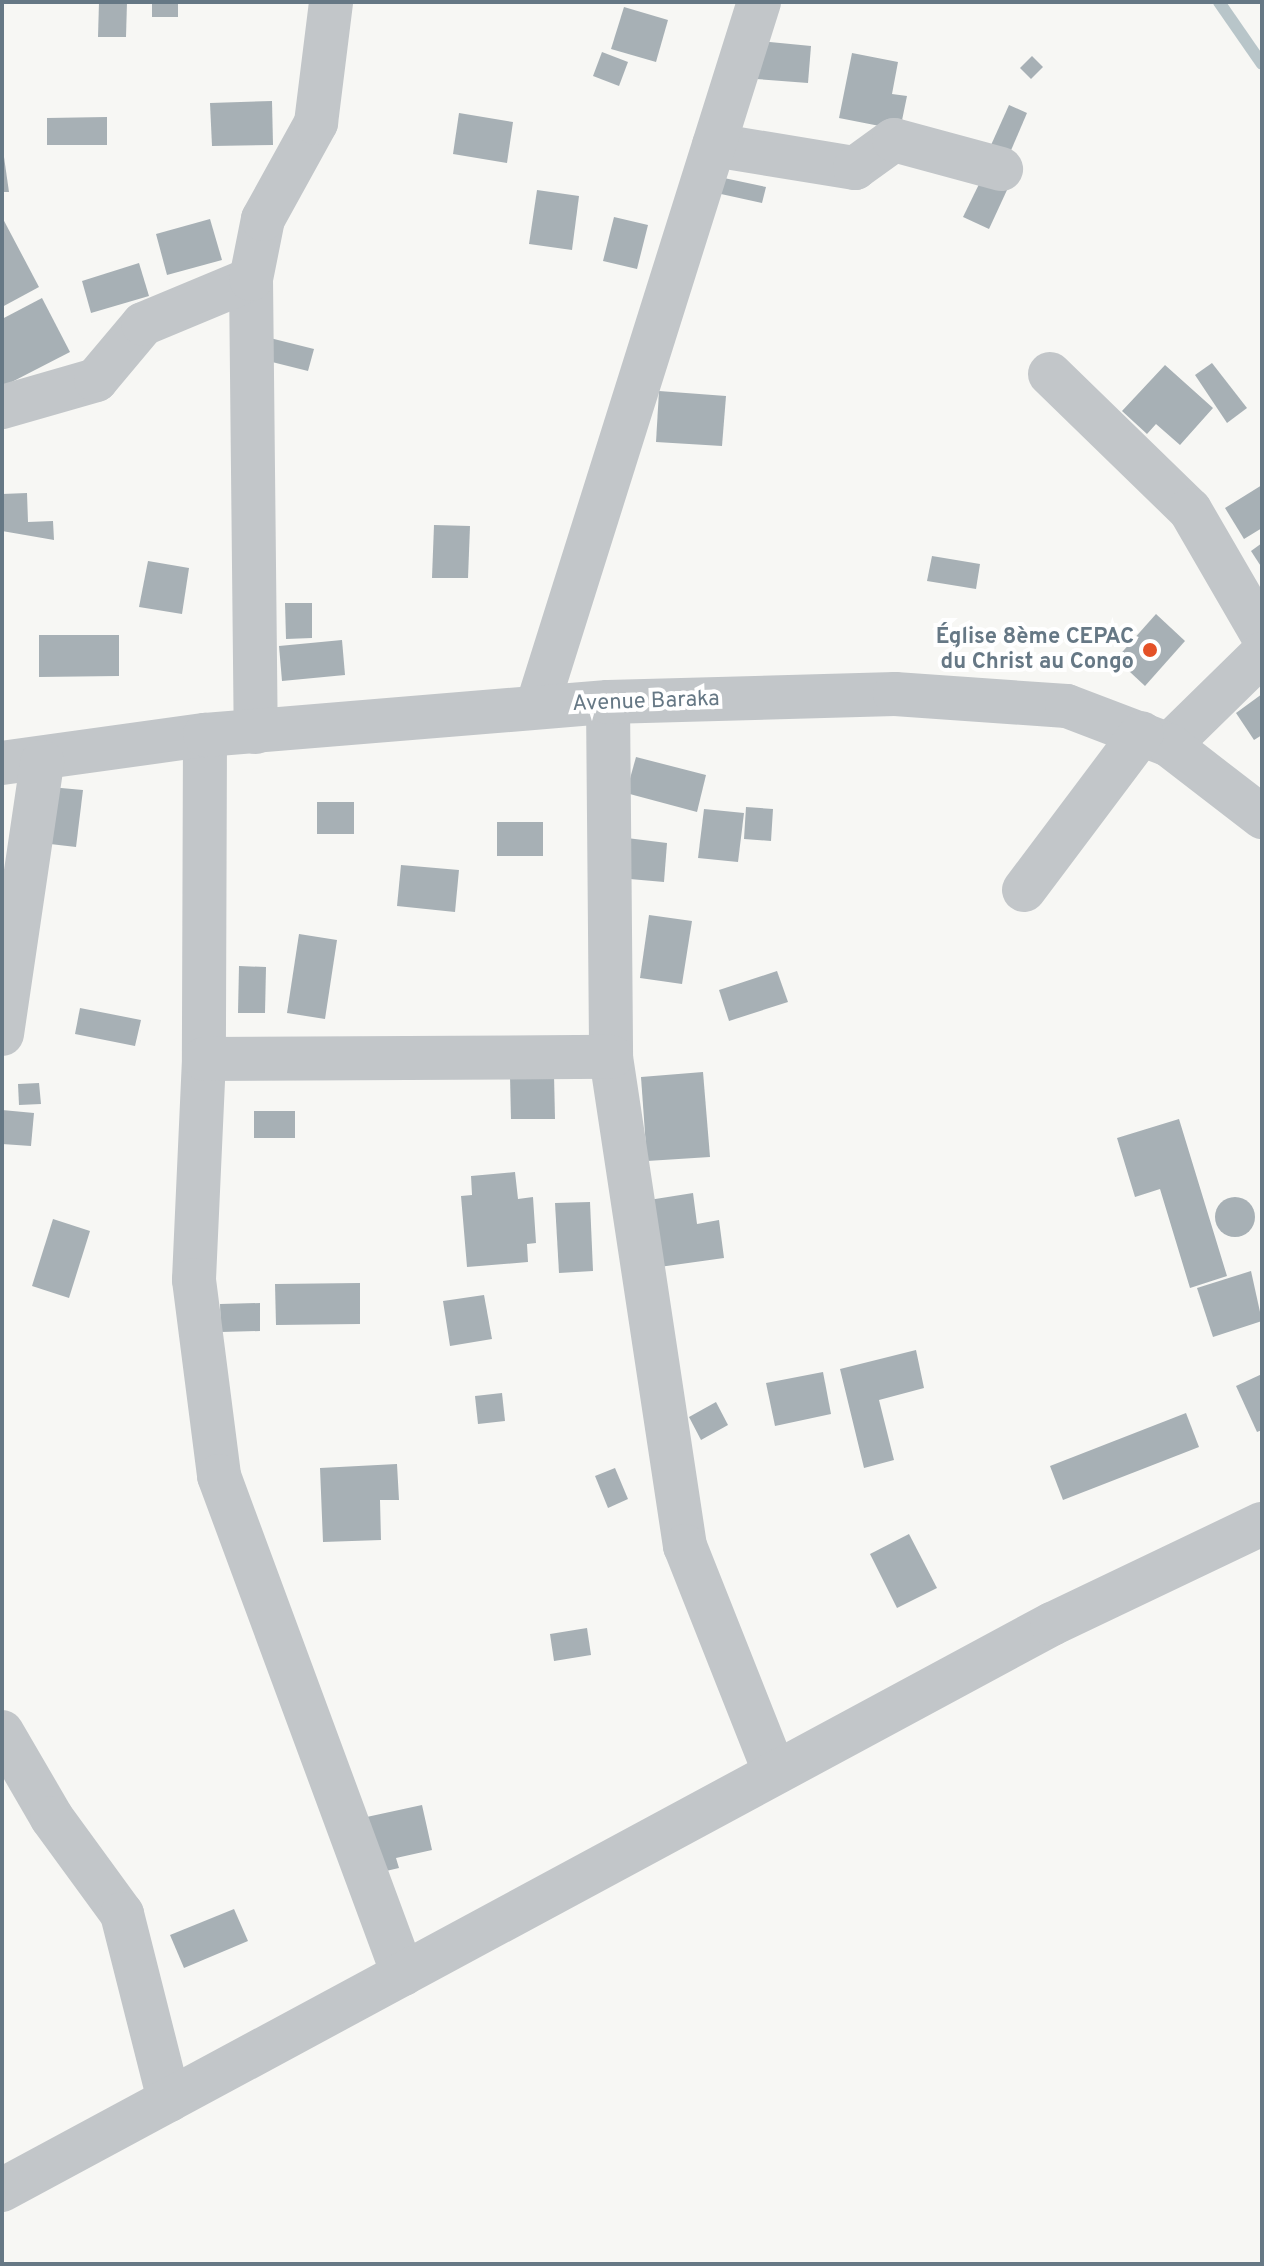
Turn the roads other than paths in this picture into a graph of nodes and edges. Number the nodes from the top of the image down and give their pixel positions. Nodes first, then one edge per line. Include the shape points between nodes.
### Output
1 (331, 2) edge
2 (759, 2) edge
3 (714, 145) junction
4 (1001, 169) dead end
5 (251, 279) junction
6 (1050, 374) dead end
7 (2, 407) edge
8 (1262, 634) edge
9 (1262, 654) edge
10 (608, 702) junction
11 (537, 707) junction
12 (256, 732) junction
13 (205, 735) junction
14 (1155, 739) junction
15 (22, 763) edge
16 (1262, 817) edge
17 (1024, 890) dead end
18 (2, 1034) edge
19 (611, 1057) junction
20 (204, 1059) junction
21 (1262, 1524) edge
22 (2, 1732) edge
23 (775, 1773) junction
24 (403, 1974) junction
25 (169, 2100) junction
26 (2, 2190) edge

1 - 5 street via 316,123 263,219
2 - 3 street
3 - 4 street via 855,168 894,140
3 - 11 street
5 - 7 street via 143,324 96,380
5 - 12 street
6 - 8 street via 1190,510
9 - 14 street
10 - 11 street, Avenue Baraka
10 - 14 street, Avenue Baraka via 895,694 1067,706
10 - 19 street
11 - 12 street, Avenue Baraka
12 - 13 street, Avenue Baraka
13 - 15 street, Avenue Baraka
13 - 20 street
14 - 16 street, Avenue Baraka
14 - 17 street
15 - 18 street
19 - 20 street
19 - 23 street via 685,1546
20 - 24 street via 194,1280 219,1476
21 - 23 street via 1052,1624
22 - 25 street via 52,1818 122,1914
23 - 24 street
24 - 25 street
25 - 26 street

